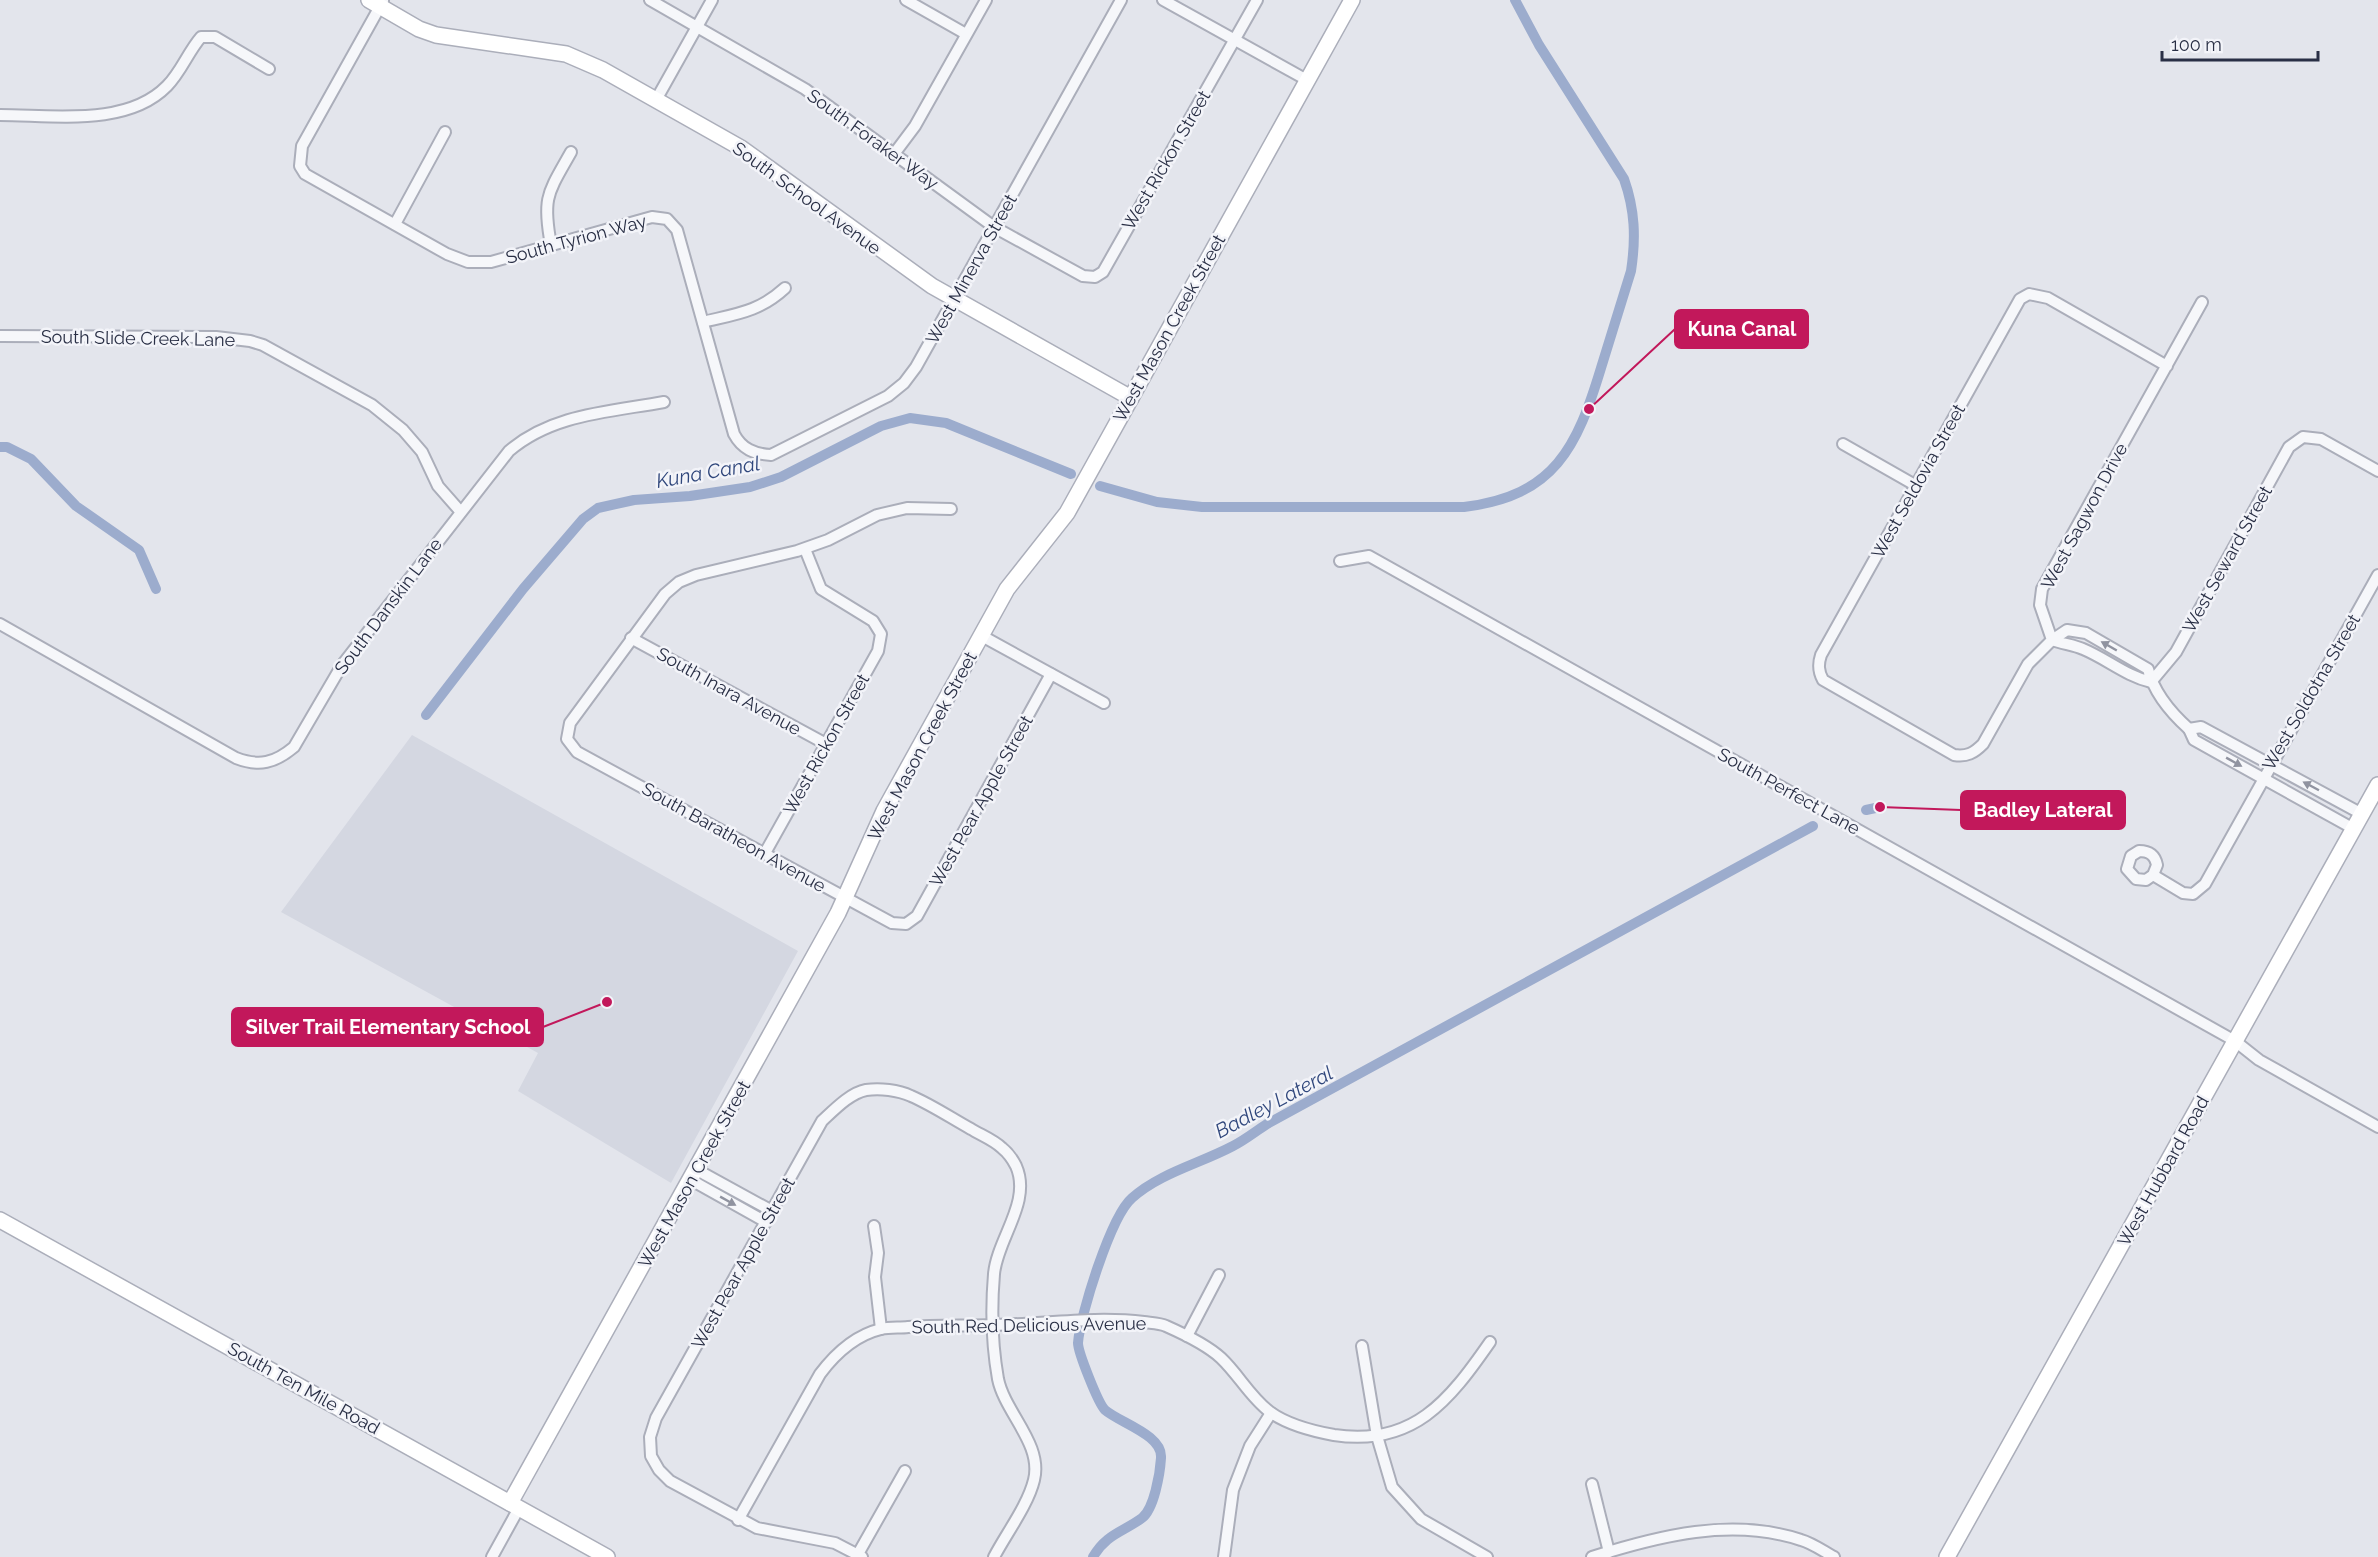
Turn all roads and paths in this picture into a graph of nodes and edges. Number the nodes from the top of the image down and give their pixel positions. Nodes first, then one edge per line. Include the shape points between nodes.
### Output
1 (650, 0) edge
2 (712, 0) edge
3 (906, 0) edge
4 (986, 0) edge
5 (1121, 0) edge
6 (1163, 0) edge
7 (1257, 0) edge
8 (1352, 0) edge
9 (377, 2) edge
10 (697, 27) junction
11 (966, 34) junction
12 (1234, 40) junction
13 (269, 69) dead end
14 (1307, 80) junction
15 (656, 100) junction
16 (0, 115) edge
17 (445, 132) dead end
18 (571, 152) dead end
19 (894, 154) junction
20 (395, 224) junction
21 (994, 227) junction
22 (551, 245) junction
23 (1095, 277) joint
24 (785, 288) dead end
25 (954, 299) junction
26 (2202, 302) dead end
27 (703, 322) junction
28 (0, 336) edge
29 (2167, 366) junction
30 (1131, 398) junction
31 (664, 402) dead end
32 (1843, 444) dead end
33 (748, 450) joint
34 (2378, 471) edge
35 (1915, 484) junction
36 (951, 509) dead end
37 (460, 511) junction
38 (805, 549) junction
39 (1340, 561) dead end
40 (2378, 575) edge
41 (0, 624) edge
42 (982, 636) junction
43 (632, 638) junction
44 (2052, 640) junction
45 (1051, 674) junction
46 (2151, 682) junction
47 (1104, 703) dead end
48 (2189, 729) junction
49 (826, 744) junction
50 (2270, 765) junction
51 (2262, 778) junction
52 (2378, 785) edge
53 (2362, 814) junction
54 (2354, 829) junction
55 (765, 853) junction
56 (2153, 875) dead end
57 (845, 897) junction
58 (906, 924) joint
59 (2235, 1041) junction
60 (2378, 1126) edge
61 (694, 1175) junction
62 (772, 1211) junction
63 (0, 1220) edge
64 (765, 1222) junction
65 (874, 1226) dead end
66 (1220, 1275) dead end
67 (992, 1325) junction
68 (881, 1329) junction
69 (1187, 1336) junction
70 (1490, 1342) dead end
71 (1362, 1346) dead end
72 (1271, 1413) junction
73 (1377, 1436) junction
74 (905, 1471) dead end
75 (1592, 1484) dead end
76 (515, 1505) junction
77 (738, 1520) junction
78 (1609, 1552) junction
79 (860, 1556) edge
80 (492, 1557) edge
81 (607, 1557) edge
82 (994, 1557) edge
83 (1224, 1557) edge
84 (1487, 1557) edge
85 (1592, 1557) edge
86 (1834, 1557) edge
87 (1947, 1557) edge

1 - 10 street, South Foraker Way
2 - 10 street
3 - 11 street
4 - 11 street
5 - 21 street, West Minerva Street
6 - 12 street
7 - 12 street, West Rickon Street
8 - 14 street, West Mason Creek Street
9 - 15 street, South School Avenue via 419,29 436,35 566,54
9 - 20 street, South Tyrion Way via 302,146 300,166 311,178
10 - 15 street
10 - 19 street, South Foraker Way via 805,89
11 - 19 street via 915,126
12 - 14 street
12 - 23 street, West Rickon Street via 1103,272
13 - 16 street via 215,37 201,37 167,86 129,110 91,115
14 - 30 street, West Mason Creek Street
15 - 25 street, South School Avenue via 741,148 882,252
17 - 20 street
18 - 22 street via 546,204
19 - 21 street, South Foraker Way
20 - 22 street, South Tyrion Way via 468,262 491,262
21 - 23 street, South Foraker Way via 1083,276
21 - 25 street, West Minerva Street
22 - 27 street, South Tyrion Way via 652,217 667,219 677,230
24 - 27 street via 759,308
25 - 30 street, South School Avenue
25 - 33 street, West Minerva Street via 916,367 888,396 771,455
26 - 29 street, West Sagwon Drive
27 - 33 street, South Tyrion Way via 734,434
28 - 37 street, South Slide Creek Lane via 216,337 263,345 387,416 422,452 438,486
29 - 35 street, West Seldovia Street via 2048,298 2029,294 2013,308
29 - 44 street, West Sagwon Drive via 2042,589 2040,605
30 - 42 street, West Mason Creek Street via 1067,513 1007,589
31 - 37 street, South Danskin Lane via 560,421 538,430 500,459
32 - 35 street
34 - 46 street, West Seward Street via 2321,439 2303,437 2289,447 2176,652
35 - 44 street, West Seldovia Street via 1821,655 1819,673 1829,685 1954,755 1969,755 1983,744 2028,664
36 - 38 street via 907,508 877,515
37 - 41 street, South Danskin Lane via 342,664 294,747 268,763 251,764 236,758
38 - 43 street via 679,582 665,594
38 - 49 street, West Rickon Street via 821,590 873,621 881,634 878,651
39 - 59 street, South Perfect Lane via 1369,556
40 - 50 street, West Soldotna Street
42 - 45 street
42 - 57 street, West Mason Creek Street via 884,811
43 - 49 street, South Inara Avenue
43 - 55 street, South Baratheon Avenue via 570,723 567,739 577,752
44 - 46 street via 2067,630 2086,633 2148,669
45 - 47 street
45 - 58 street, West Pear Apple Street via 917,916
46 - 48 street via 2167,707
48 - 50 street via 2201,727
48 -> 51 street via 2194,740
49 - 55 street, West Rickon Street
50 - 51 street, West Soldotna Street
53 -> 50 street
51 - 54 street
51 - 56 street, West Soldotna Street via 2205,884 2193,894 2183,893
52 - 53 street, West Hubbard Road
53 - 54 street, West Hubbard Road
54 - 59 street, West Hubbard Road
55 - 57 street, South Baratheon Avenue
57 - 58 street, South Baratheon Avenue via 892,923
57 - 61 street, West Mason Creek Street
59 - 60 street, South Perfect Lane via 2259,1060
59 - 87 street, West Hubbard Road
61 - 62 street
61 -> 64 street
61 - 76 street, West Mason Creek Street
62 - 64 street, West Pear Apple Street
62 - 67 street, West Pear Apple Street via 822,1121 843,1102 864,1090 910,1095 1001,1146 1016,1164 1019,1200 994,1268
63 - 76 street, South Ten Mile Road
64 - 77 street, West Pear Apple Street via 656,1418 650,1437 651,1456 670,1481
65 - 68 street
66 - 69 street
67 - 68 street, South Red Delicious Avenue
67 - 69 street, South Red Delicious Avenue via 1129,1320 1164,1324
67 - 82 street via 999,1381 1035,1466 1028,1495
68 - 77 street, South Red Delicious Avenue via 853,1342 831,1359
69 - 72 street, South Red Delicious Avenue via 1221,1358
70 - 73 street, South Red Delicious Avenue via 1461,1385 1437,1408 1408,1427
71 - 73 street
72 - 73 street, South Red Delicious Avenue via 1316,1432
72 - 83 street via 1250,1446 1233,1490
73 - 84 street via 1392,1487 1421,1519
74 - 79 street
75 - 78 street
76 - 80 street
76 - 81 street, South Ten Mile Road
77 - 79 street via 776,1533 835,1543
78 - 85 street
78 - 86 street via 1652,1539 1715,1529 1762,1531 1802,1540

